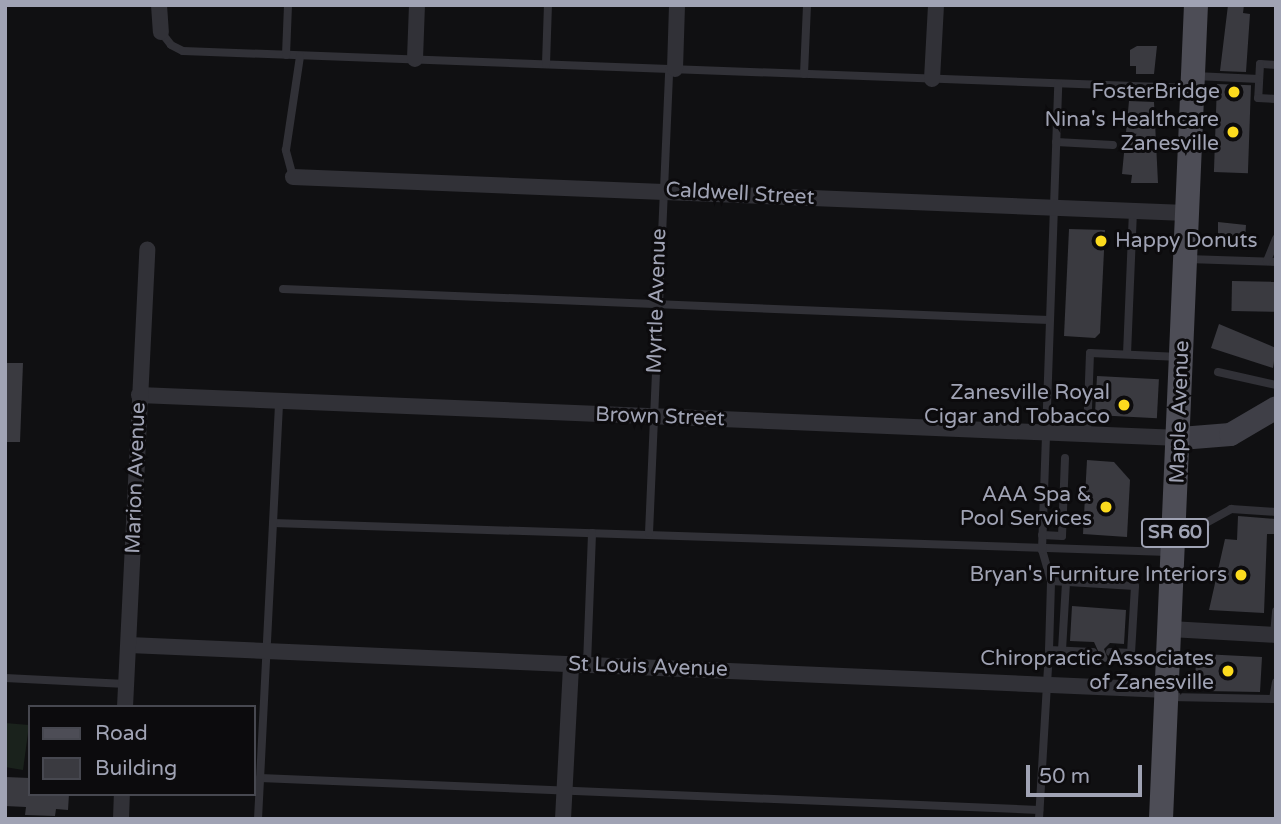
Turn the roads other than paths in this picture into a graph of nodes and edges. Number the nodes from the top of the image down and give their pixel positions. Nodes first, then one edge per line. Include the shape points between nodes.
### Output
1 (159, 5) edge
2 (288, 5) edge
3 (417, 5) edge
4 (548, 5) edge
5 (677, 5) edge
6 (807, 5) edge
7 (936, 5) edge
8 (1196, 5) edge
9 (161, 32) joint
10 (286, 55) junction
11 (300, 56) junction
12 (415, 59) junction
13 (546, 64) junction
14 (1276, 65) edge
15 (672, 69) junction
16 (804, 74) junction
17 (932, 79) junction
18 (1259, 79) junction
19 (1192, 82) junction
20 (1058, 84) junction
21 (1276, 99) edge
22 (1056, 142) junction
23 (1113, 145) dead end
24 (293, 177) joint
25 (662, 191) junction
26 (1054, 208) junction
27 (1133, 211) junction
28 (1186, 213) junction
29 (1276, 239) edge
30 (146, 250) dead end
31 (1184, 259) junction
32 (1271, 262) edge
33 (283, 289) dead end
34 (655, 306) junction
35 (1049, 320) junction
36 (1127, 354) junction
37 (1182, 357) junction
38 (1218, 372) dead end
39 (1276, 385) edge
40 (139, 395) junction
41 (279, 401) junction
42 (1276, 407) edge
43 (653, 416) junction
44 (1045, 433) junction
45 (1087, 435) junction
46 (1180, 438) junction
47 (1065, 458) dead end
48 (1276, 512) edge
49 (1175, 522) junction
50 (273, 523) junction
51 (592, 533) junction
52 (649, 533) junction
53 (1042, 535) junction
54 (1042, 550) junction
55 (1173, 552) junction
56 (1051, 581) junction
57 (1066, 582) junction
58 (1276, 611) edge
59 (1170, 629) junction
60 (1275, 635) edge
61 (129, 645) junction
62 (264, 650) junction
63 (1049, 650) junction
64 (1062, 650) junction
65 (1093, 652) dead end
66 (1110, 652) dead end
67 (579, 664) junction
68 (5, 678) edge
69 (1276, 682) edge
70 (126, 684) junction
71 (1048, 684) junction
72 (1167, 693) junction
73 (125, 705) edge
74 (260, 778) junction
75 (564, 791) junction
76 (122, 796) edge
77 (1039, 814) edge
78 (121, 819) edge
79 (258, 819) edge
80 (563, 819) edge
81 (1161, 819) edge

1 - 9 street
2 - 10 lane
3 - 12 street
4 - 13 lane
5 - 15 street, Myrtle Avenue
6 - 16 lane
7 - 17 street
8 - 19 main road, Maple Avenue / SR 60
9 - 10 lane via 177,50
10 - 11 lane
11 - 12 lane
11 - 24 lane via 286,150
12 - 13 lane
13 - 15 lane
14 - 18 lane via 1259,64
15 - 16 lane
15 - 25 lane, Myrtle Avenue
16 - 17 lane
17 - 20 lane
18 - 19 lane
18 - 21 lane via 1258,98
19 - 20 lane
19 - 28 main road, Maple Avenue / SR 60
20 - 22 lane
22 - 23 lane
22 - 26 lane
24 - 25 street, Caldwell Street
25 - 26 street, Caldwell Street
25 - 34 lane, Myrtle Avenue
26 - 27 street, Caldwell Street
26 - 35 lane
27 - 28 street, Caldwell Street
27 - 36 lane
28 - 31 main road, Maple Avenue / SR 60
29 - 32 lane
30 - 40 street, Marion Avenue
31 - 32 lane
31 - 37 main road, Maple Avenue / SR 60
33 - 34 lane
34 - 35 lane
34 - 43 lane, Myrtle Avenue
35 - 44 lane
36 - 37 lane
36 - 45 lane via 1090,353
37 - 46 main road, Maple Avenue / SR 60
38 - 39 lane
40 - 41 street, Brown Street
40 - 61 street, Marion Avenue
41 - 43 street, Brown Street
41 - 50 lane
42 - 46 street via 1230,434
43 - 44 street, Brown Street
43 - 52 lane, Myrtle Avenue
44 - 45 street, Brown Street
44 - 53 lane
45 - 46 street, Brown Street
46 - 49 main road, Maple Avenue / SR 60
47 - 53 lane via 1062,536
48 - 49 lane via 1231,509 1206,523
49 - 55 main road, Maple Avenue / SR 60
50 - 51 lane
50 - 62 lane
51 - 52 lane
51 - 67 lane
52 - 54 lane
53 - 54 lane
54 - 55 lane
54 - 56 lane
55 - 59 main road, Maple Avenue / SR 60
56 - 57 lane
56 - 63 lane
57 - 64 lane
57 - 66 lane via 1135,586 1131,653
58 - 60 lane
59 - 60 street
59 - 72 main road, Maple Avenue / SR 60
61 - 62 street, St Louis Avenue
61 - 70 street, Marion Avenue
62 - 67 street, St Louis Avenue
62 - 74 lane
63 - 64 lane
63 - 71 lane
64 - 65 lane
67 - 71 street, St Louis Avenue
67 - 75 street
68 - 70 lane
69 - 72 lane via 1273,699
70 - 73 street, Marion Avenue
71 - 72 street, St Louis Avenue
71 - 77 lane
72 - 81 main road, Maple Avenue / SR 60
74 - 75 lane
74 - 79 lane
75 - 77 lane
75 - 80 street
76 - 78 street

